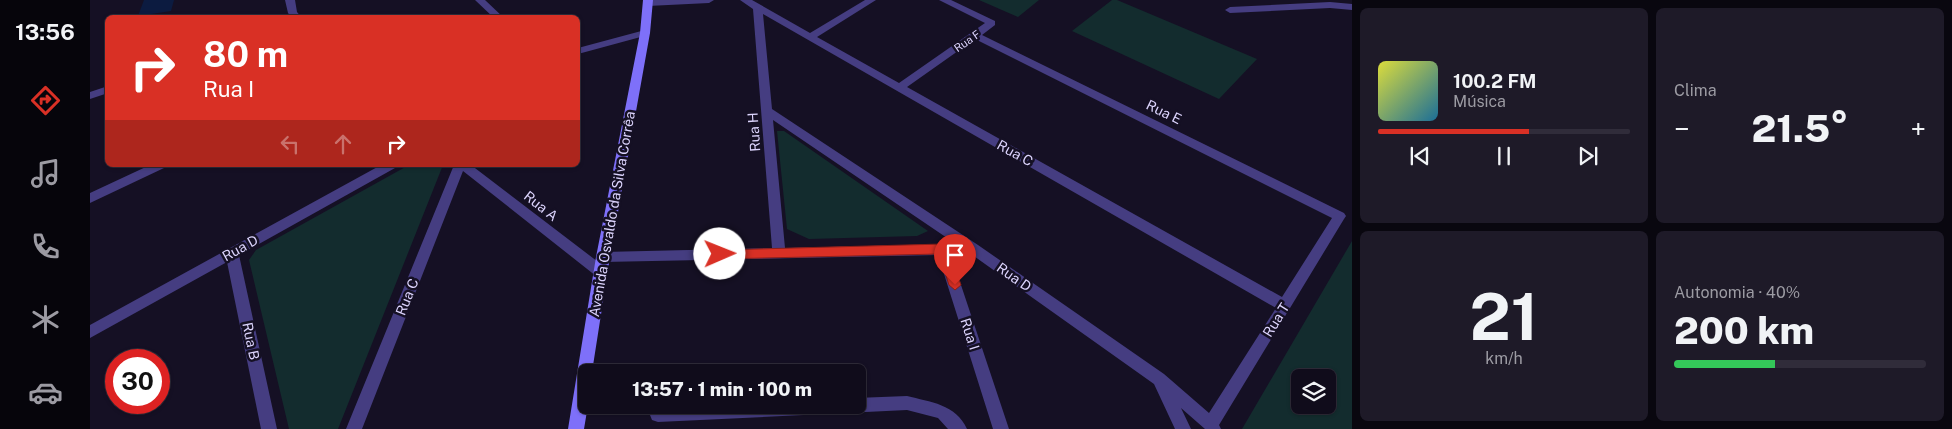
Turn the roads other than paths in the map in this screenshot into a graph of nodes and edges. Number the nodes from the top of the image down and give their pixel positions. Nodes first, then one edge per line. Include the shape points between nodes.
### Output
1 (290, 0) edge
2 (480, 0) edge
3 (709, 0) edge
4 (745, 0) edge
5 (871, 0) edge
6 (944, 0) edge
7 (648, 1) edge
8 (1352, 7) edge
9 (758, 8) junction
10 (1230, 10) dead end
11 (296, 15) edge
12 (497, 15) edge
13 (646, 33) junction
14 (975, 35) junction
15 (810, 37) junction
16 (580, 50) edge
17 (898, 88) junction
18 (105, 90) edge
19 (90, 96) edge
20 (768, 111) junction
21 (156, 167) edge
22 (387, 167) edge
23 (460, 167) edge
24 (464, 167) edge
25 (90, 198) edge
26 (1340, 216) joint
27 (943, 249) junction
28 (973, 249) junction
29 (232, 252) junction
30 (779, 253) junction
31 (603, 256) junction
32 (601, 272) junction
33 (1285, 306) junction
34 (90, 332) edge
35 (1159, 379) junction
36 (658, 415) dead end
37 (1212, 427) edge
38 (270, 429) edge
39 (354, 429) edge
40 (576, 429) edge
41 (959, 429) edge
42 (1001, 429) edge
43 (1183, 429) edge

1 - 11 street
2 - 12 street
3 - 7 street
4 - 9 street, Rua C
5 - 15 street
6 - 14 street, Rua F via 992,23
7 - 13 street, Avenida Osvaldo da Silva Corrêa
8 - 10 street via 1330,5
9 - 15 street, Rua C
9 - 20 street, Rua H
13 - 16 street
13 - 31 street, Avenida Osvaldo da Silva Corrêa
14 - 17 street, Rua F
14 - 26 street, Rua E
15 - 17 street, Rua C
17 - 33 street, Rua C
18 - 19 street
20 - 28 street, Rua D
20 - 30 street, Rua H
21 - 25 street
22 - 29 street, Rua D
23 - 39 street, Rua C
24 - 32 street, Rua A
26 - 33 street, Rua T
27 - 28 street
27 - 30 street
27 - 42 street, Rua I
28 - 35 street, Rua D
29 - 34 street, Rua D
29 - 38 street, Rua B
30 - 31 street
31 - 32 street, Avenida Osvaldo da Silva Corrêa
32 - 40 street, Avenida Osvaldo da Silva Corrêa
33 - 37 street, Rua T
35 - 37 street, Rua D
35 - 43 street
36 - 41 street via 907,403 943,412

